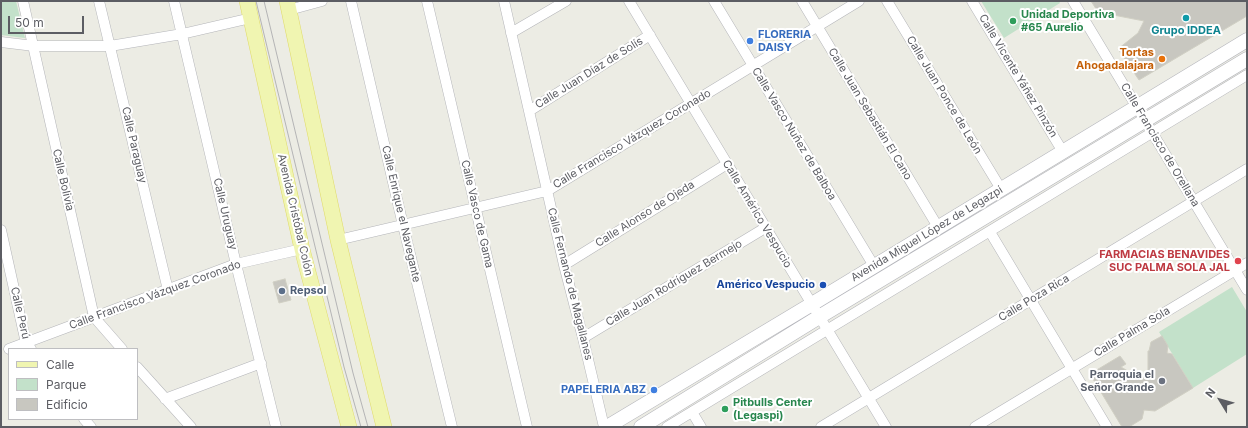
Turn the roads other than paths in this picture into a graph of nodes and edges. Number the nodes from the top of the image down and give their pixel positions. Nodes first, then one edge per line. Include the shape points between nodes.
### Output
1 (23, 1) edge
2 (99, 1) edge
3 (174, 1) edge
4 (247, 1) edge
5 (322, 1) edge
6 (350, 1) edge
7 (427, 1) edge
8 (504, 1) edge
9 (566, 1) edge
10 (629, 1) edge
11 (714, 1) edge
12 (802, 1) edge
13 (859, 1) edge
14 (886, 1) edge
15 (972, 1) edge
16 (1073, 1) edge
17 (288, 5) edge
18 (251, 18) junction
19 (817, 26) junction
20 (511, 33) junction
21 (182, 34) junction
22 (650, 35) junction
23 (1247, 40) edge
24 (1, 42) edge
25 (34, 46) junction
26 (110, 46) junction
27 (1247, 59) edge
28 (753, 65) junction
29 (1247, 75) edge
30 (690, 103) junction
31 (1137, 107) junction
32 (529, 111) junction
33 (1149, 127) junction
34 (1063, 152) junction
35 (727, 164) junction
36 (1247, 169) edge
37 (1001, 189) junction
38 (547, 190) junction
39 (1194, 202) junction
40 (476, 208) junction
41 (403, 225) junction
42 (938, 227) junction
43 (765, 228) junction
44 (1, 230) edge
45 (990, 232) junction
46 (338, 240) junction
47 (302, 249) junction
48 (1247, 263) edge
49 (236, 264) junction
50 (564, 265) junction
51 (874, 266) junction
52 (1235, 270) junction
53 (168, 290) junction
54 (1247, 290) edge
55 (1031, 300) junction
56 (812, 304) junction
57 (819, 317) junction
58 (94, 318) junction
59 (827, 330) junction
60 (583, 338) junction
61 (29, 346) edge
62 (16, 348) edge
63 (121, 348) edge
64 (261, 363) junction
65 (138, 367) edge
66 (1072, 369) junction
67 (868, 398) junction
68 (165, 399) junction
69 (692, 412) junction
70 (191, 427) edge
71 (276, 427) edge
72 (349, 427) edge
73 (384, 427) edge
74 (452, 427) edge
75 (527, 427) edge
76 (604, 427) edge
77 (607, 427) edge
78 (641, 427) edge
79 (667, 427) edge
80 (701, 427) edge
81 (821, 427) edge
82 (886, 427) edge
83 (975, 427) edge
84 (1107, 427) edge

1 - 25 street, Calle Bolivia
2 - 26 street, Calle Paraguay
3 - 21 street, Calle Uruguay
4 - 18 main road, Avenida Cristóbal Colón
5 - 17 street
6 - 41 street, Calle Enrique el Navegante
7 - 40 street, Calle Vasco de Gama
8 - 20 street, Calle Fernando de Magallanes
9 - 20 street
10 - 22 street, Calle Américo Vespucio
11 - 28 street, Calle Vasco Nuñez de Balboa
12 - 19 street, Calle Juan Sebastián El Cano
13 - 19 street, Calle Francisco Vázquez Coronado
14 - 37 street, Calle Juan Ponce de León
15 - 34 street, Calle Vicente Yáñez Pinzón
16 - 31 street, Calle Francisco de Orellana
17 - 46 main road
18 - 21 street
18 - 47 main road, Avenida Cristóbal Colón
19 - 28 street, Calle Francisco Vázquez Coronado
19 - 42 street, Calle Juan Sebastián El Cano
20 - 32 street, Calle Fernando de Magallanes
21 - 26 street
21 - 49 street, Calle Uruguay
22 - 30 street, Calle Américo Vespucio
22 - 32 street, Calle Juan Díaz de Solís
23 - 31 main road, Avenida Miguel López de Legazpi
24 - 25 street
25 - 26 street
25 - 58 street, Calle Bolivia
26 - 53 street, Calle Paraguay
27 - 33 main road, Avenida Miguel López de Legazpi
28 - 30 street, Calle Francisco Vázquez Coronado
28 - 51 street, Calle Vasco Nuñez de Balboa
29 - 33 street, Avenida Miguel López de Legazpi
30 - 35 street, Calle Américo Vespucio
30 - 38 street, Calle Francisco Vázquez Coronado
31 - 33 street, Calle Francisco de Orellana
31 - 34 main road, Avenida Miguel López de Legazpi
32 - 38 street, Calle Fernando de Magallanes
33 - 39 street, Calle Francisco de Orellana
33 - 45 street, Avenida Miguel López de Legazpi
33 - 57 main road, Avenida Miguel López de Legazpi
34 - 37 main road, Avenida Miguel López de Legazpi
35 - 43 street, Calle Américo Vespucio
35 - 50 street, Calle Alonso de Ojeda
36 - 39 street, Calle Poza Rica
37 - 42 main road, Avenida Miguel López de Legazpi
38 - 40 street, Calle Francisco Vázquez Coronado
38 - 50 street, Calle Fernando de Magallanes
39 - 52 street, Calle Francisco de Orellana
39 - 55 street, Calle Poza Rica
40 - 41 street, Calle Francisco Vázquez Coronado
40 - 75 street, Calle Vasco de Gama
41 - 46 street, Calle Francisco Vázquez Coronado
41 - 74 street, Calle Enrique el Navegante
42 - 51 main road, Avenida Miguel López de Legazpi
43 - 56 street, Calle Américo Vespucio
43 - 60 street, Calle Juan Rodríguez Bermejo
44 - 61 street, Calle Perú
45 - 55 street
45 - 59 street, Avenida Miguel López de Legazpi
46 - 73 main road
47 - 49 street, Calle Francisco Vázquez Coronado
47 - 72 main road, Avenida Cristóbal Colón
48 - 52 street, Calle Palma Sola
49 - 53 street, Calle Francisco Vázquez Coronado
49 - 64 street, Calle Uruguay
50 - 60 street, Calle Fernando de Magallanes
51 - 56 main road, Avenida Miguel López de Legazpi
52 - 54 street, Calle Francisco de Orellana
52 - 66 street, Calle Palma Sola
53 - 58 street, Calle Francisco Vázquez Coronado
55 - 66 street
55 - 67 street, Calle Poza Rica
56 - 57 street, Calle Américo Vespucio
56 - 77 main road, Avenida Miguel López de Legazpi
57 - 59 street, Calle Américo Vespucio
57 - 78 main road, Avenida Miguel López de Legazpi
58 - 61 street, Calle Francisco Vázquez Coronado
58 - 63 street, Calle Bolivia
59 - 67 street, Calle Américo Vespucio
59 - 69 street, Avenida Miguel López de Legazpi
60 - 76 street, Calle Fernando de Magallanes
61 - 62 street, Calle Francisco Vázquez Coronado
64 - 68 street
64 - 71 street, Calle Uruguay
65 - 68 street
66 - 83 street, Calle Palma Sola
66 - 84 street
67 - 81 street, Calle Poza Rica
67 - 82 street, Calle Américo Vespucio
68 - 70 street
69 - 79 street, Avenida Miguel López de Legazpi
69 - 80 street

